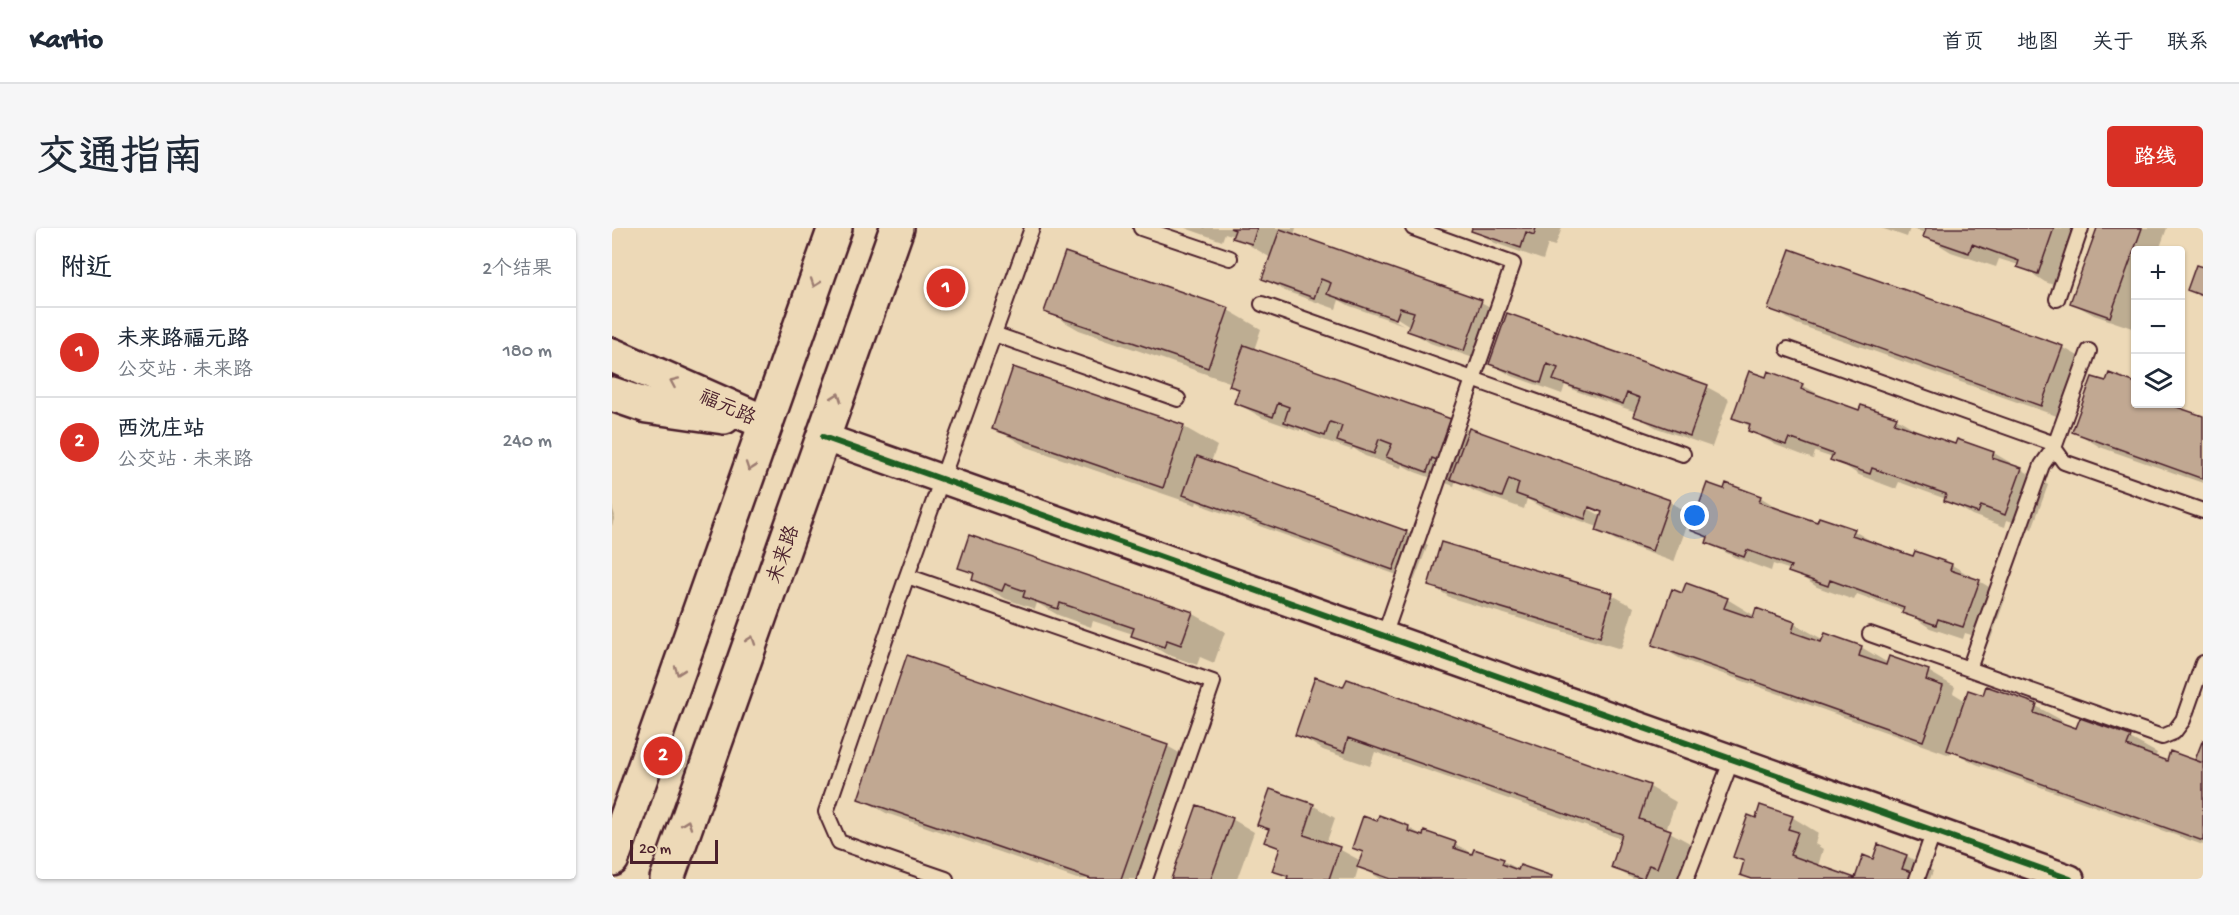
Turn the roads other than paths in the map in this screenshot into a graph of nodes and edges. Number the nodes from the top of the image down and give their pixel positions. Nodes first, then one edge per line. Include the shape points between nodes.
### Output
1 (835, 228) edge
2 (897, 228) edge
3 (1032, 228) edge
4 (1141, 228) edge
5 (1413, 228) edge
6 (2081, 228) edge
7 (1230, 258) dead end
8 (2057, 299) dead end
9 (1262, 304) dead end
10 (994, 334) junction
11 (1788, 349) dead end
12 (2089, 351) dead end
13 (612, 355) edge
14 (1473, 379) junction
15 (612, 394) edge
16 (1178, 399) dead end
17 (766, 423) junction
18 (823, 437) junction
19 (2055, 446) junction
20 (1683, 454) dead end
21 (940, 479) junction
22 (2203, 511) edge
23 (907, 576) junction
24 (1869, 634) dead end
25 (1384, 636) junction
26 (2203, 663) edge
27 (1969, 669) junction
28 (1732, 759) junction
29 (1934, 831) junction
30 (612, 860) edge
31 (667, 879) edge
32 (946, 879) edge
33 (1145, 879) edge
34 (1686, 879) edge
35 (1917, 879) edge
36 (2070, 879) edge

1 -> 17 main road
18 -> 2 main road, 未来路
3 - 10 lane
4 - 7 lane
5 - 14 lane via 1514,264
6 - 8 lane
9 - 14 lane
10 - 16 lane
10 - 21 lane
11 - 19 lane
12 - 19 lane
17 -> 13 main road, 福元路
14 - 20 lane
14 - 25 lane
15 - 17 main road, 福元路 via 646,406
17 -> 30 main road
18 - 21 street
31 -> 18 main road, 未来路
19 - 22 lane via 2064,462
19 - 27 lane via 2042,465
21 - 23 lane
21 - 25 street
23 - 32 lane via 826,812 839,842
23 - 33 lane via 1213,682
24 - 27 lane
25 - 28 street
26 - 27 lane via 2183,720 2174,732 2162,737
28 - 29 street
28 - 34 lane
29 - 35 lane
29 - 36 street

